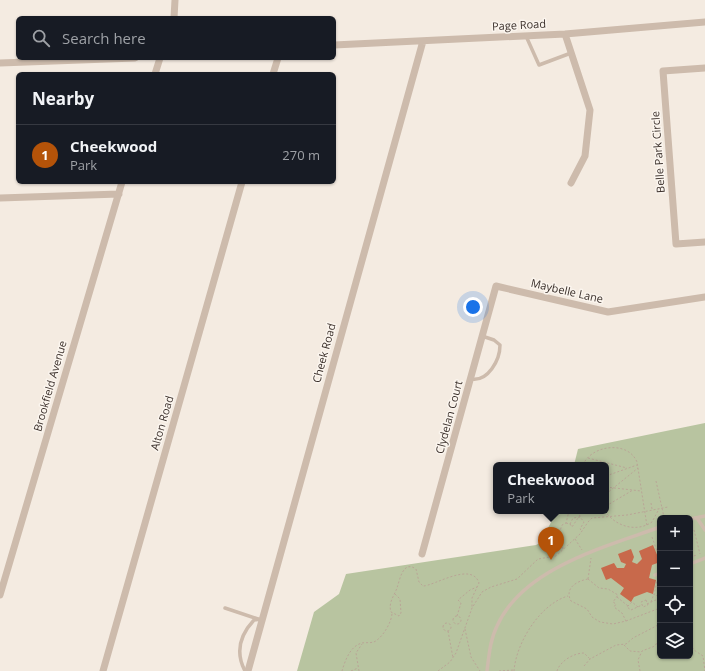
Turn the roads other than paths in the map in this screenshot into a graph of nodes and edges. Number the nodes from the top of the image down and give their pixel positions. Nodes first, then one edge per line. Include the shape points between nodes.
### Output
1 (174, 0) edge
2 (174, 16) edge
3 (705, 22) edge
4 (565, 34) junction
5 (526, 36) junction
6 (423, 41) junction
7 (336, 46) edge
8 (571, 53) junction
9 (81, 60) edge
10 (159, 60) edge
11 (277, 60) edge
12 (0, 63) edge
13 (705, 68) edge
14 (156, 72) edge
15 (274, 72) edge
16 (571, 183) dead end
17 (121, 184) edge
18 (241, 184) edge
19 (118, 194) junction
20 (0, 198) edge
21 (705, 242) edge
22 (496, 286) joint
23 (705, 297) edge
24 (482, 336) junction
25 (471, 379) junction
26 (705, 516) edge
27 (697, 518) junction
28 (693, 519) edge
29 (657, 528) edge
30 (705, 530) edge
31 (422, 554) dead end
32 (705, 558) edge
33 (693, 563) edge
34 (0, 595) edge
35 (225, 608) dead end
36 (261, 619) junction
37 (103, 671) edge
38 (245, 671) edge
39 (248, 671) edge
40 (487, 671) edge

1 - 2 street
3 - 4 street, Page Road
4 - 5 street, Page Road
4 - 8 street
5 - 6 street, Page Road
5 - 8 lane via 540,64
6 - 7 street, Page Road
6 - 36 street, Cheek Road
8 - 16 street via 590,110 584,156
9 - 12 street
10 - 14 street
11 - 15 street
13 - 21 street, Belle Park Circle via 663,71 676,244
17 - 19 street, Brookfield Avenue
18 - 37 street, Alton Road
19 - 20 street
19 - 34 street, Brookfield Avenue
22 - 23 street, Maybelle Lane via 608,312
22 - 24 street, Clydelan Court
24 - 25 street, Clydelan Court
24 - 25 lane via 497,341 500,349 491,371 478,380
25 - 31 street, Clydelan Court
26 - 27 lane
27 - 28 lane
27 - 30 lane
29 - 40 lane via 616,541 585,555 540,579 517,596 495,630
32 - 33 lane
35 - 36 lane
36 - 38 lane via 251,623 239,649 239,658
36 - 39 street, Cheek Road

